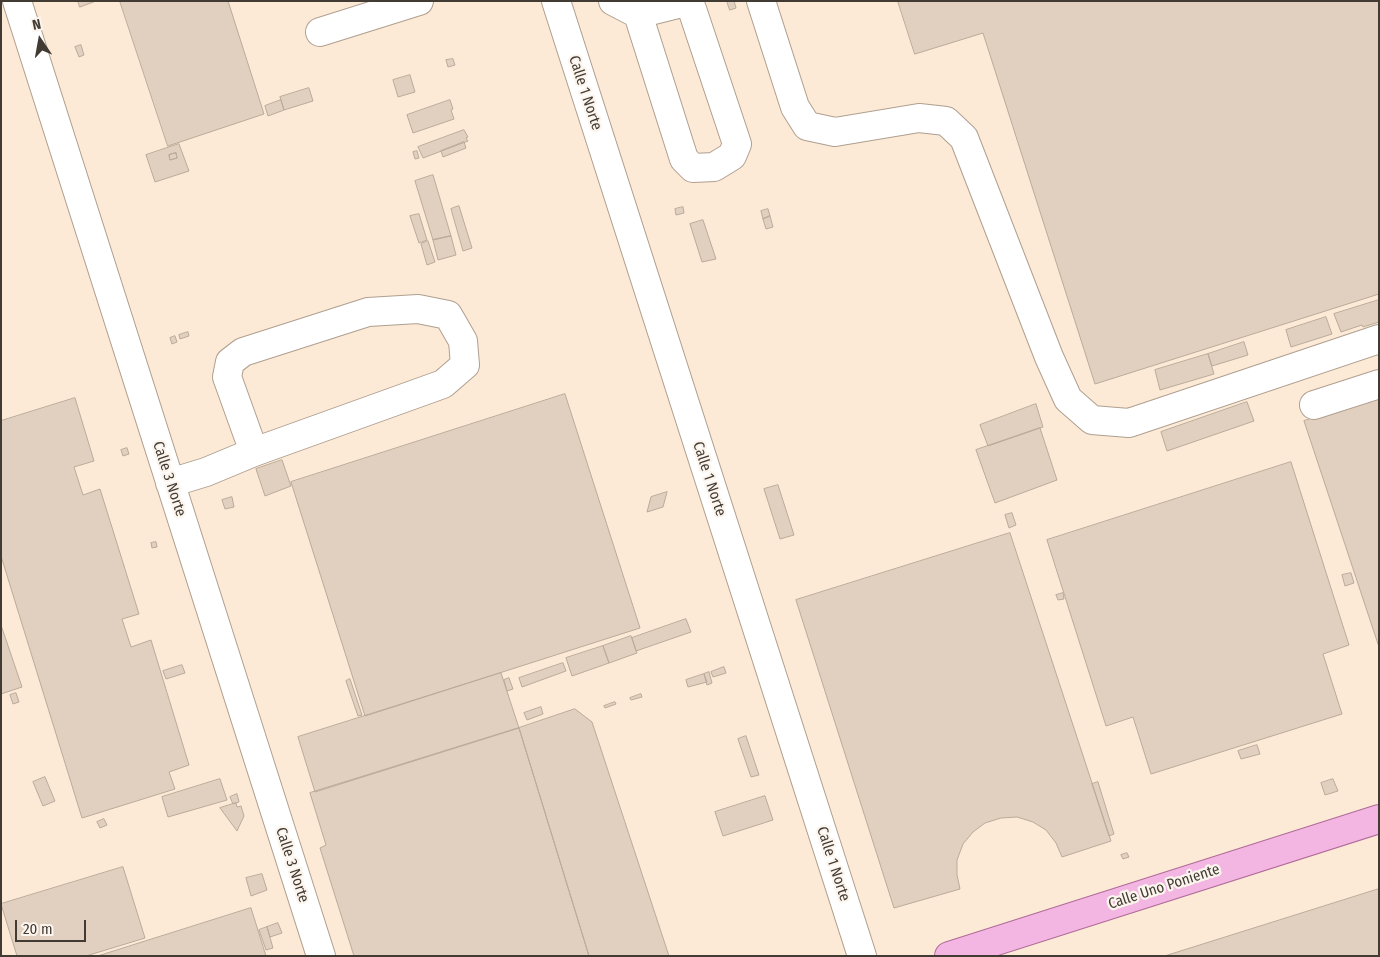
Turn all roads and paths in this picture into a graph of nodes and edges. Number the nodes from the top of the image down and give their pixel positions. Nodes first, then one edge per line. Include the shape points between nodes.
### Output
1 (17, 1) edge
2 (418, 1) edge
3 (613, 1) edge
4 (762, 1) edge
5 (561, 3) edge
6 (638, 14) junction
7 (320, 32) dead end
8 (1379, 339) edge
9 (1379, 384) edge
10 (1314, 405) dead end
11 (254, 452) junction
12 (170, 484) junction
13 (1379, 819) edge
14 (320, 956) edge
15 (862, 956) edge
16 (949, 956) edge

1 - 12 street, Calle 3 Norte
2 - 7 street
3 - 6 street
4 - 8 street via 795,107 807,126 835,132 919,118 946,121 964,138 1068,399 1092,420 1129,423
5 - 15 street, Calle 1 Norte
6 - 6 street via 682,3 689,4 692,9 737,144 732,156 714,167 693,168 684,158
9 - 10 street
11 - 11 street via 443,384 465,365 463,341 448,315 418,309 368,312 243,352 230,362 227,377
11 - 12 street
12 - 14 street, Calle 3 Norte
13 - 16 main road, Calle Uno Poniente

